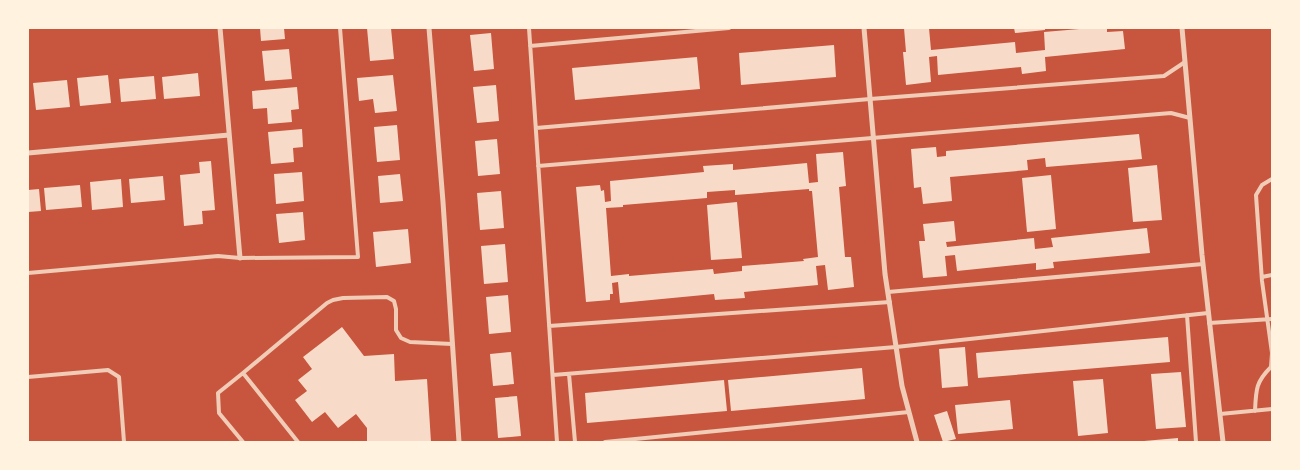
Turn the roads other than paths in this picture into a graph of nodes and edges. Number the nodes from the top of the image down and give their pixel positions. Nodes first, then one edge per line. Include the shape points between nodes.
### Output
1 (220, 28) edge
2 (340, 28) edge
3 (429, 28) edge
4 (529, 28) edge
5 (729, 28) edge
6 (864, 28) edge
7 (1182, 28) edge
8 (530, 46) junction
9 (1185, 62) junction
10 (870, 99) junction
11 (1190, 118) junction
12 (536, 128) junction
13 (229, 135) junction
14 (873, 138) junction
15 (28, 153) edge
16 (538, 166) junction
17 (1272, 179) edge
18 (240, 258) junction
19 (1203, 264) junction
20 (28, 273) edge
21 (1272, 275) edge
22 (1262, 276) junction
23 (888, 292) junction
24 (890, 302) junction
25 (1208, 313) junction
26 (1187, 315) junction
27 (1272, 319) edge
28 (1267, 320) junction
29 (1210, 323) junction
30 (549, 326) junction
31 (452, 344) junction
32 (896, 347) junction
33 (1272, 367) edge
34 (243, 373) junction
35 (569, 374) junction
36 (552, 375) junction
37 (28, 377) edge
38 (1272, 409) edge
39 (1255, 411) junction
40 (909, 412) junction
41 (1220, 414) junction
42 (124, 442) edge
43 (243, 442) edge
44 (298, 442) edge
45 (458, 442) edge
46 (557, 442) edge
47 (575, 442) edge
48 (605, 442) edge
49 (918, 442) edge
50 (1196, 442) edge
51 (1223, 442) edge

1 - 13 street
2 - 18 lane via 358,257
3 - 31 street
4 - 8 lane
5 - 8 lane
6 - 10 street
7 - 9 street
8 - 12 lane
9 - 10 lane via 1164,76
9 - 11 street
10 - 12 lane
10 - 14 street
11 - 14 lane via 1171,113
11 - 19 street
12 - 16 lane
13 - 15 street
13 - 18 street
14 - 16 lane
14 - 23 street
16 - 30 lane
17 - 22 lane via 1262,185 1256,195
18 - 20 lane via 218,256
19 - 23 lane
19 - 25 street
21 - 22 lane
22 - 28 lane
23 - 24 street
24 - 30 lane
24 - 32 street
25 - 26 lane
25 - 29 street
26 - 32 lane
26 - 50 lane
27 - 28 lane
28 - 29 lane
28 - 33 lane
29 - 41 street
30 - 36 lane
31 - 34 lane via 410,342 401,338 396,330 394,301 387,297 343,298 327,303
31 - 45 street
32 - 35 lane
32 - 40 street
33 - 39 lane via 1256,388
34 - 43 lane via 218,393 219,413
34 - 44 lane
35 - 36 lane
35 - 47 lane
36 - 46 lane
37 - 42 lane via 108,370 119,377
38 - 39 lane
39 - 41 lane
40 - 48 lane
40 - 49 street
41 - 51 street

